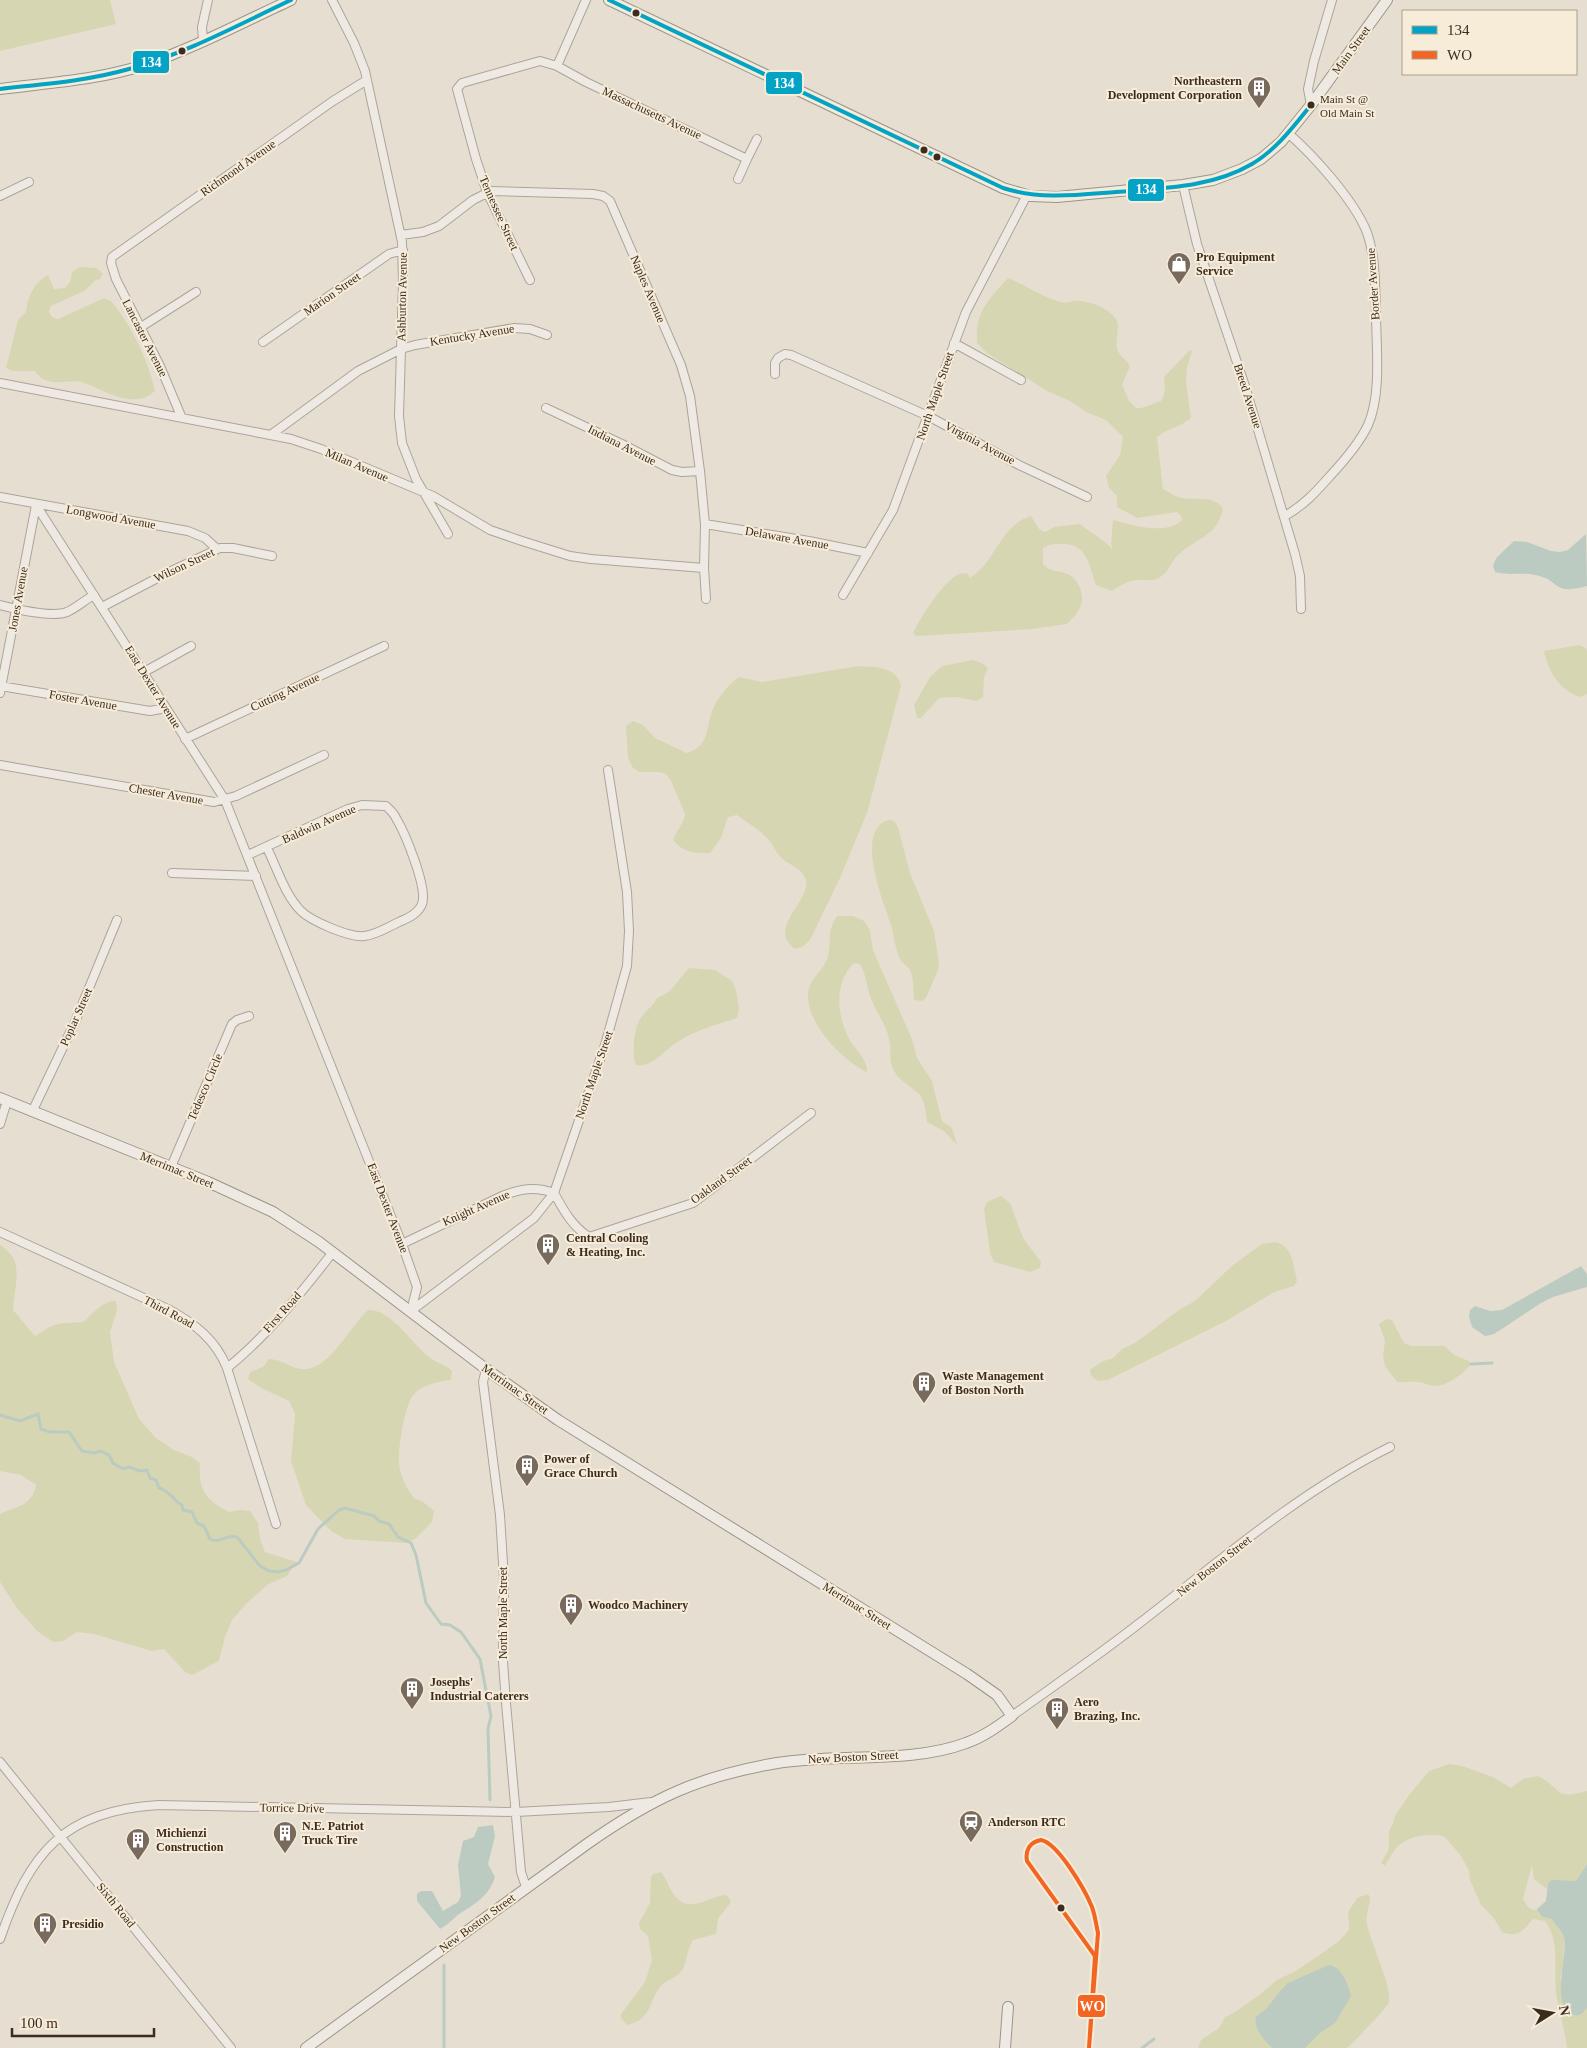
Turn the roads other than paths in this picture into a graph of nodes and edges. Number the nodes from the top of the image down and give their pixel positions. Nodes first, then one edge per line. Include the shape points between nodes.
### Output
1 (208, 0) edge
2 (291, 0) edge
3 (332, 0) edge
4 (586, 0) edge
5 (609, 0) edge
6 (1332, 0) edge
7 (1387, 0) edge
8 (203, 40) junction
9 (557, 66) junction
10 (367, 80) junction
11 (0, 89) edge
12 (1311, 105) junction
13 (1288, 133) junction
14 (757, 139) dead end
15 (747, 158) junction
16 (738, 179) dead end
17 (29, 182) dead end
18 (1183, 186) junction
19 (487, 192) junction
20 (1027, 195) junction
21 (0, 196) edge
22 (401, 235) junction
23 (403, 250) junction
24 (111, 260) joint
25 (530, 280) dead end
26 (196, 292) dead end
27 (141, 328) junction
28 (547, 334) dead end
29 (263, 342) dead end
30 (954, 343) junction
31 (401, 349) junction
32 (775, 374) dead end
33 (1021, 380) dead end
34 (0, 383) edge
35 (546, 408) dead end
36 (181, 416) junction
37 (928, 416) junction
38 (272, 434) junction
39 (700, 472) junction
40 (423, 492) junction
41 (0, 497) edge
42 (1087, 497) dead end
43 (36, 505) junction
44 (1285, 516) junction
45 (705, 524) junction
46 (448, 534) dead end
47 (217, 549) junction
48 (868, 553) junction
49 (272, 556) dead end
50 (704, 568) junction
51 (94, 595) junction
52 (843, 596) dead end
53 (706, 599) dead end
54 (0, 605) edge
55 (102, 607) junction
56 (17, 609) junction
57 (1301, 609) dead end
58 (191, 646) dead end
59 (384, 646) dead end
60 (144, 672) junction
61 (0, 688) edge
62 (166, 708) junction
63 (185, 739) junction
64 (324, 755) dead end
65 (0, 765) edge
66 (608, 770) dead end
67 (225, 800) junction
68 (267, 848) junction
69 (248, 855) junction
70 (172, 873) dead end
71 (256, 876) junction
72 (117, 920) dead end
73 (249, 1016) dead end
74 (4, 1100) edge
75 (32, 1112) junction
76 (811, 1113) dead end
77 (0, 1124) edge
78 (171, 1167) junction
79 (554, 1193) junction
80 (0, 1232) edge
81 (402, 1244) junction
82 (333, 1252) junction
83 (411, 1312) junction
84 (227, 1368) junction
85 (486, 1368) junction
86 (1390, 1448) dead end
87 (276, 1524) dead end
88 (1012, 1716) junction
89 (0, 1762) edge
90 (651, 1802) junction
91 (516, 1812) junction
92 (60, 1836) junction
93 (526, 1887) junction
94 (0, 1939) edge
95 (1008, 2007) dead end
96 (231, 2048) edge
97 (306, 2048) edge
98 (1005, 2048) edge

1 - 8 street via 202,27
2 - 8 main road
3 - 10 street, Ashburton Avenue via 357,50
4 - 9 street
5 - 20 main road, Main Street via 1003,188
6 - 12 street via 1308,89
7 - 12 main road, Main Street
8 - 11 main road via 133,68
9 - 15 street, Massachusetts Avenue
9 - 19 street, Tennessee Street via 540,61 462,83 458,87
10 - 22 street, Ashburton Avenue
10 - 24 street, Richmond Avenue via 114,254
12 - 13 main road, Main Street
13 - 18 main road, Main Street via 1269,153 1242,169 1213,180
13 - 44 street, Border Avenue via 1313,158 1362,221 1370,244 1375,284 1378,352 1368,424 1350,453 1303,506
14 - 15 street
15 - 16 street
17 - 21 street
18 - 20 main road, Main Street via 1057,196
18 - 44 street, Breed Avenue via 1197,244
19 - 22 street via 440,226
19 - 25 street, Tennessee Street
19 - 39 street, Naples Avenue via 592,194 610,201 685,376
20 - 30 street, North Maple Street via 977,289
22 - 23 street, Ashburton Avenue
23 - 29 street, Marion Street via 390,253
23 - 31 street, Ashburton Avenue
24 - 27 street, Lancaster Avenue via 116,279
26 - 27 street
27 - 36 street, Lancaster Avenue
28 - 31 street, Kentucky Avenue via 526,328 506,329
30 - 33 street
30 - 37 street, North Maple Street
31 - 38 street, Kentucky Avenue via 358,371
31 - 40 street, Ashburton Avenue via 400,433 410,467
32 - 37 street, Virginia Avenue via 778,358 791,355
34 - 36 street, Milan Avenue
35 - 39 street, Indiana Avenue via 677,472
36 - 38 street, Milan Avenue
37 - 42 street, Virginia Avenue
37 - 48 street, North Maple Street via 893,510
38 - 40 street, Milan Avenue via 321,449
39 - 45 street, Naples Avenue
40 - 46 street, Ashburton Avenue
40 - 50 street, Milan Avenue via 496,533 570,556
41 - 43 street, Longwood Avenue
43 - 47 street, Longwood Avenue via 188,531 205,538
43 - 51 street, East Dexter Avenue
43 - 56 street, Jones Avenue
44 - 57 street, Breed Avenue via 1299,572
45 - 48 street, Delaware Avenue
45 - 50 street, Naples Avenue
47 - 49 street, Wilson Street via 234,548
47 - 55 street, Wilson Street
48 - 52 street, North Maple Street
50 - 53 street, Naples Avenue
51 - 55 street, East Dexter Avenue
51 - 56 street via 63,613
54 - 56 street
55 - 60 street, East Dexter Avenue
56 - 61 street, Jones Avenue
58 - 60 street
59 - 63 street, Cutting Avenue
60 - 62 street, East Dexter Avenue
61 - 62 street, Foster Avenue via 157,712
62 - 63 street, East Dexter Avenue
63 - 67 street, East Dexter Avenue
64 - 67 street, Chester Avenue
65 - 67 street, Chester Avenue via 207,801
66 - 79 street, North Maple Street via 627,892 630,931 627,966 605,1045
67 - 69 street, East Dexter Avenue
68 - 68 street, Baldwin Avenue via 348,809 362,805 386,806 396,817 421,880 422,903 413,916 363,937 351,935 311,919 300,910
68 - 69 street, Baldwin Avenue
69 - 71 street, East Dexter Avenue
70 - 71 street
71 - 81 street, East Dexter Avenue
72 - 75 street, Poplar Street via 75,1022
73 - 78 street, Tedesco Circle via 235,1020 231,1026
74 - 75 main road, Merrimac Street
74 - 77 street
75 - 78 main road, Merrimac Street
76 - 79 street, Oakland Street via 693,1203 589,1237 569,1220
78 - 82 main road, Merrimac Street via 261,1206 297,1226
79 - 81 street, Knight Avenue via 541,1188 515,1191
79 - 83 street, North Maple Street via 534,1218
80 - 84 street, Third Road via 186,1320 204,1334
81 - 83 street, East Dexter Avenue via 416,1287
82 - 83 main road, Merrimac Street
82 - 84 street, First Road via 250,1348
83 - 85 main road, Merrimac Street
84 - 87 street, Third Road
85 - 88 main road, Merrimac Street via 558,1420 979,1682 997,1695
85 - 91 street, North Maple Street via 483,1382 502,1536 504,1661
86 - 88 street, New Boston Street via 1327,1482
88 - 90 main road, New Boston Street via 981,1737 942,1750 778,1763 723,1774
89 - 92 street, Sixth Road
90 - 91 street, Torrice Drive
90 - 93 main road, New Boston Street
91 - 92 street, Torrice Drive via 160,1805 101,1814 77,1824
91 - 93 street, North Maple Street via 521,1876
92 - 94 street, Torrice Drive via 27,1876
92 - 96 street, Sixth Road
93 - 97 main road, New Boston Street
95 - 98 main road

